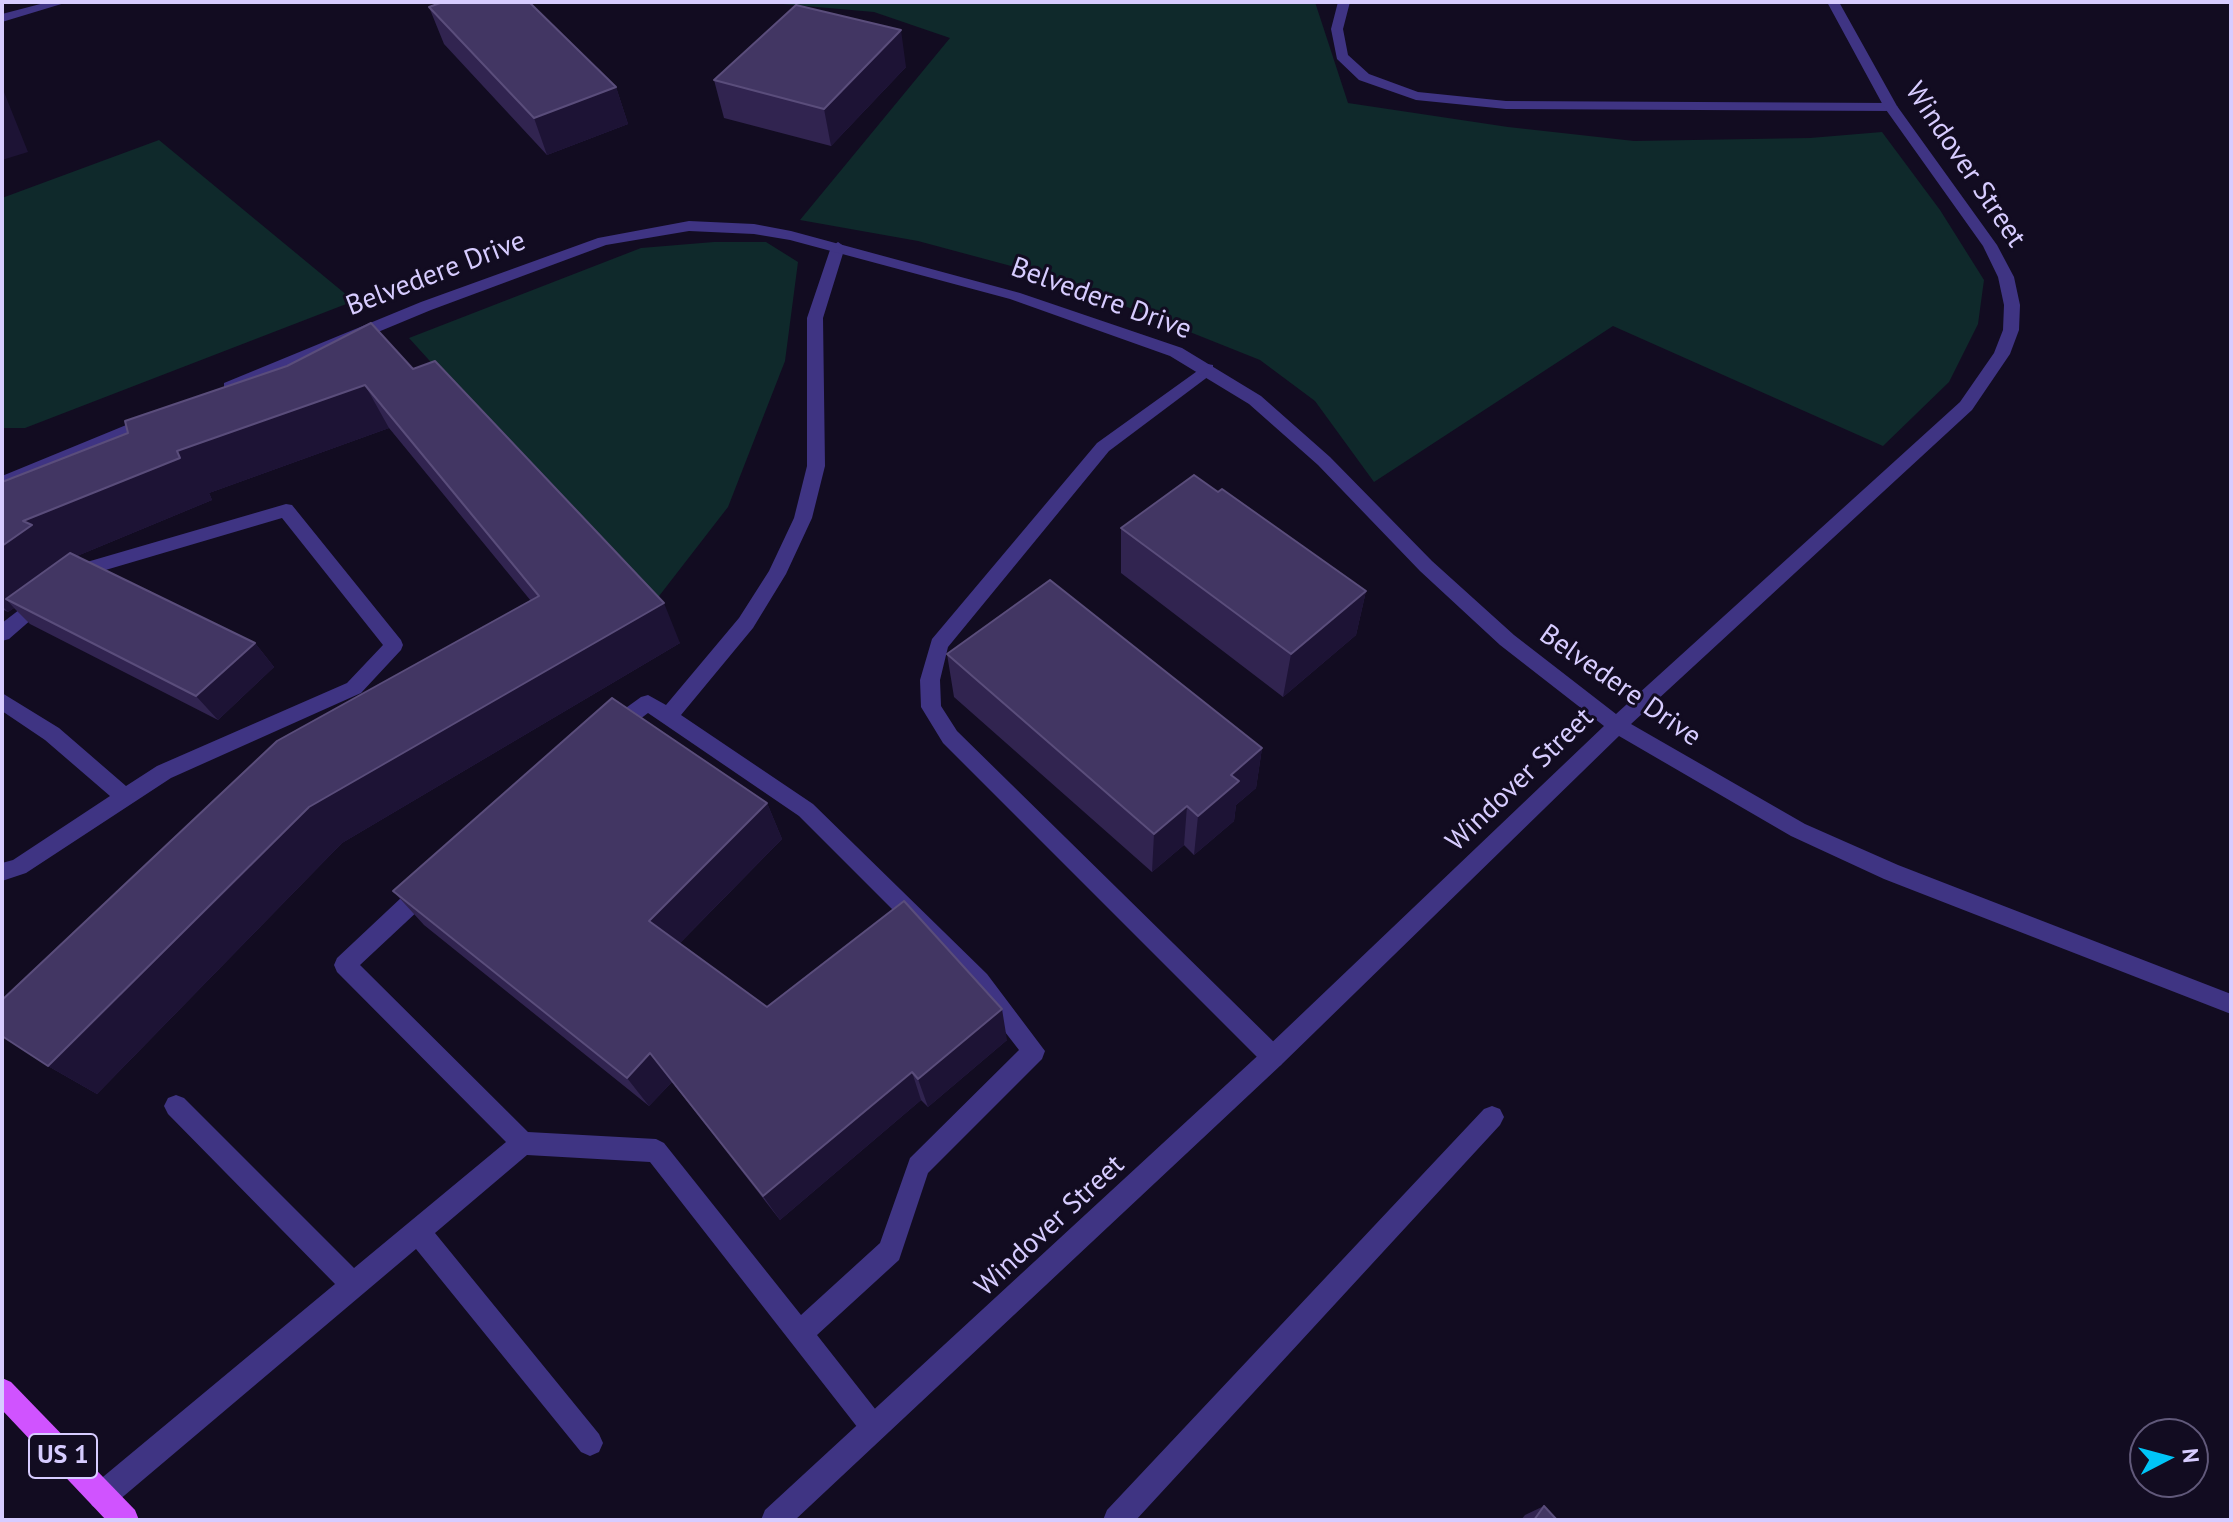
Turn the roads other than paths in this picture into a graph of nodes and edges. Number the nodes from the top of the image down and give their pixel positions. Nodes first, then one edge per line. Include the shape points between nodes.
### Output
1 (62, 2) edge
2 (1344, 2) edge
3 (1833, 2) edge
4 (2, 18) edge
5 (1891, 107) junction
6 (838, 247) junction
7 (1207, 369) junction
8 (220, 391) edge
9 (176, 410) edge
10 (2, 483) edge
11 (2, 634) edge
12 (2, 701) edge
13 (668, 717) junction
14 (1617, 725) junction
15 (600, 738) edge
16 (125, 797) junction
17 (448, 867) edge
18 (2, 872) edge
19 (2231, 1004) edge
20 (1273, 1057) junction
21 (176, 1106) dead end
22 (1492, 1117) dead end
23 (523, 1143) junction
24 (417, 1231) junction
25 (353, 1285) junction
26 (799, 1335) junction
27 (2, 1391) edge
28 (874, 1428) junction
29 (590, 1443) dead end
30 (102, 1496) junction
31 (788, 1515) edge
32 (125, 1520) edge
33 (1117, 1520) edge

1 - 4 street
2 - 5 street via 1337,29 1342,56 1364,77 1416,96 1506,105
3 - 5 street, Windover Street
5 - 14 street, Windover Street via 1990,245 2006,277 2011,330 2002,354 1966,406
6 - 7 street, Belvedere Drive via 1140,338
6 - 8 street, Belvedere Drive via 725,226 675,228 603,241 426,306
6 - 13 street via 815,318 816,466 803,518 746,623
7 - 14 street, Belvedere Drive via 1255,400 1324,461 1495,630
7 - 20 street via 1103,447 939,644 930,680 931,707 950,737
9 - 10 street
11 - 16 street via 86,569 286,510 394,645 354,688 164,772
12 - 16 street via 52,734
13 - 15 street via 648,703
13 - 26 street via 806,810 979,981 1034,1051 918,1166 890,1251
14 - 19 street, Belvedere Drive via 1798,830 1891,872
14 - 20 street, Windover Street
16 - 18 street via 19,867
17 - 23 street via 345,965
20 - 28 street, Windover Street
21 - 25 street
22 - 33 street
23 - 24 street
23 - 26 street via 656,1151
24 - 25 street
24 - 29 street
25 - 30 street
26 - 28 street
27 - 30 main road, US 1
28 - 31 street, Windover Street
30 - 32 main road, US 1

